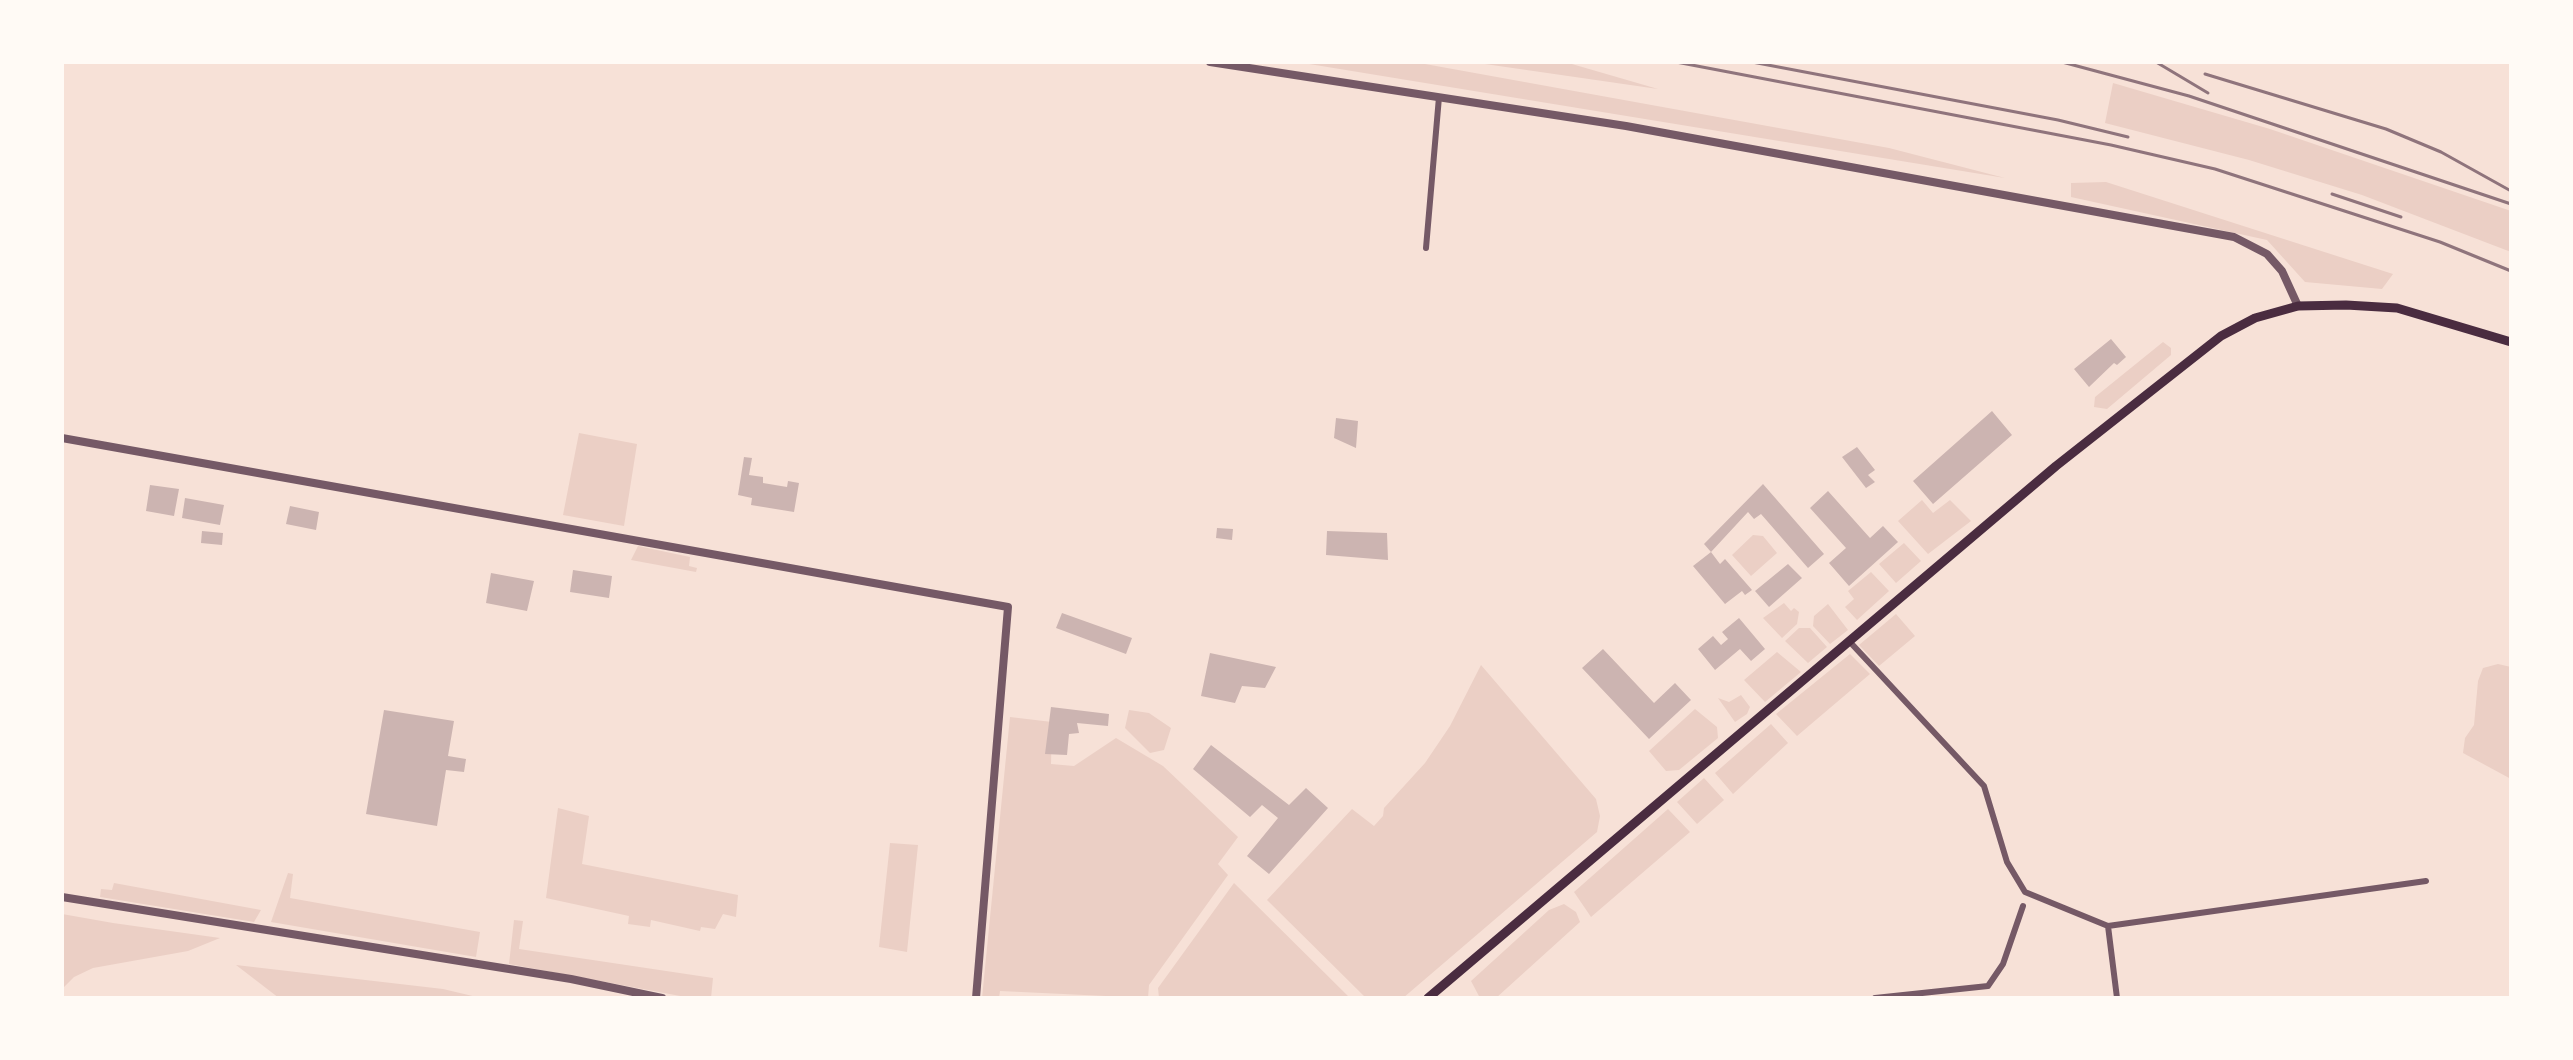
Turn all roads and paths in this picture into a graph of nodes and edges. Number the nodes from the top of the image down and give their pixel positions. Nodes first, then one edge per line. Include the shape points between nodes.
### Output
1 (1210, 62) edge
2 (1439, 97) junction
3 (1426, 248) dead end
4 (2298, 306) junction
5 (2511, 342) edge
6 (62, 438) edge
7 (1849, 641) junction
8 (2426, 881) dead end
9 (62, 897) edge
10 (2023, 906) dead end
11 (2108, 926) junction
12 (662, 998) edge
13 (976, 998) edge
14 (1428, 998) edge
15 (1875, 998) edge
16 (2117, 998) edge

1 - 2 street
2 - 3 street
2 - 4 street via 2234,237 2267,254 2282,271
4 - 5 main road via 2397,308
4 - 7 main road via 2255,318 2198,352
6 - 13 street via 1008,607
7 - 11 street via 1984,786 2007,862 2025,892
7 - 14 main road
8 - 11 street
9 - 12 street
10 - 15 street via 2003,964 1988,986
11 - 16 street

